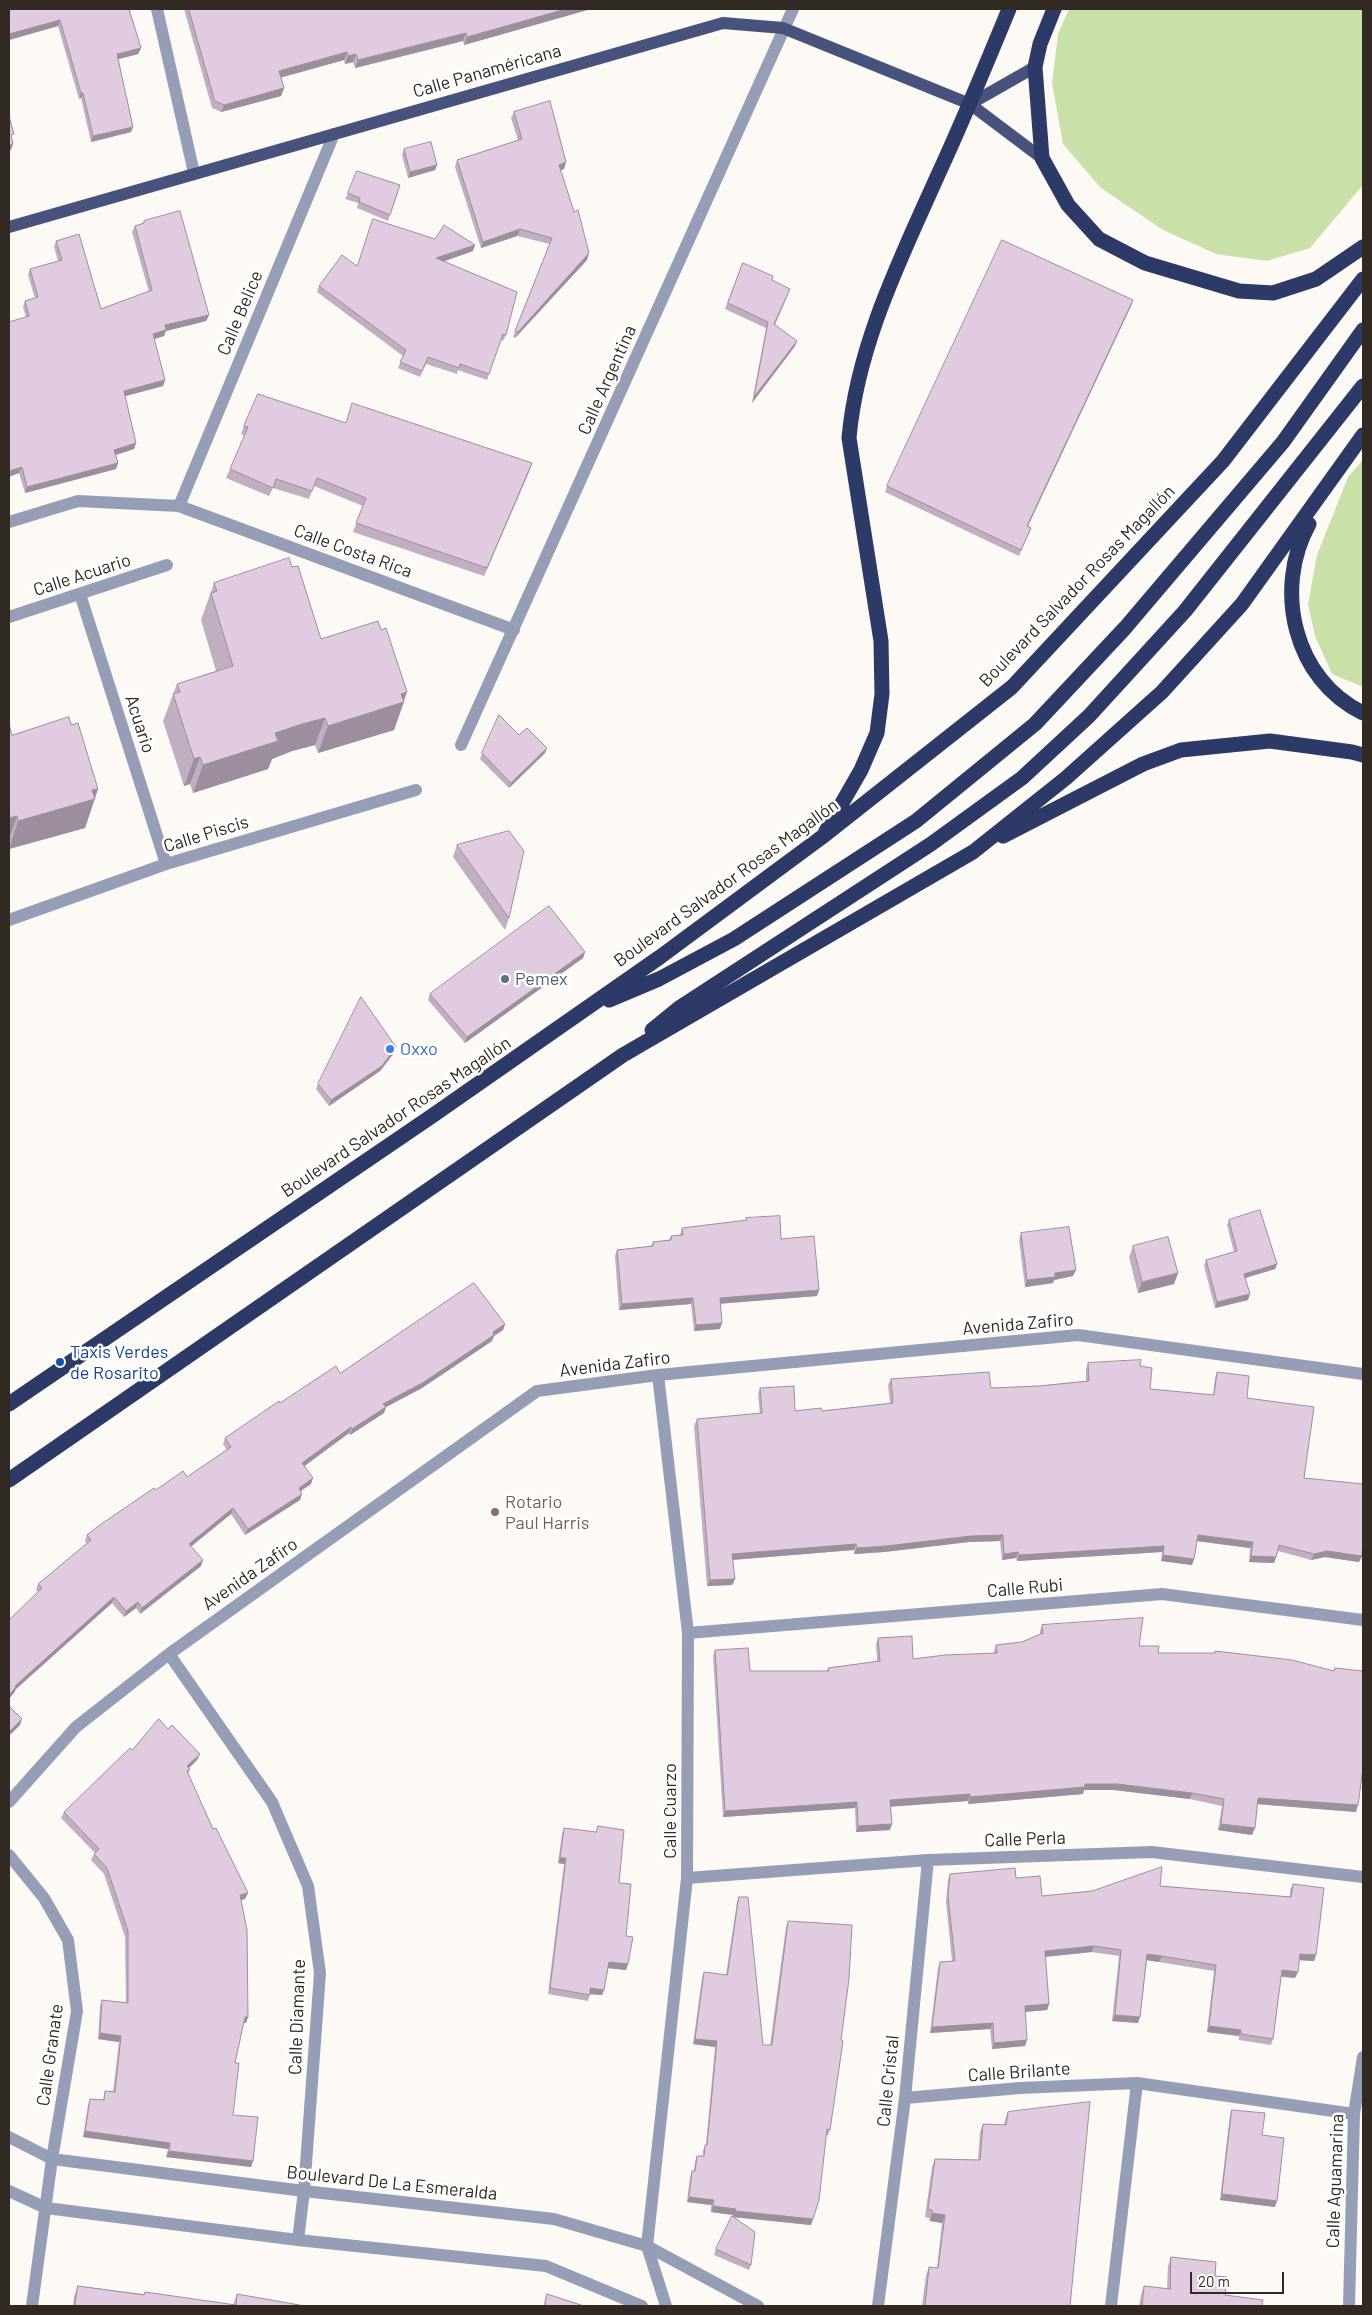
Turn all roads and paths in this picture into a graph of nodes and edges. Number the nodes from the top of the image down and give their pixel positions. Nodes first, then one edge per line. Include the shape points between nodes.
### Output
1 (157, 9) edge
2 (793, 9) edge
3 (1009, 9) edge
4 (1054, 9) edge
5 (783, 28) junction
6 (1035, 67) junction
7 (970, 104) junction
8 (334, 134) junction
9 (1043, 159) junction
10 (194, 174) junction
11 (9, 227) edge
12 (1363, 247) edge
13 (1363, 279) edge
14 (1363, 330) edge
15 (1363, 386) edge
16 (1363, 435) edge
17 (1340, 468) junction
18 (179, 506) junction
19 (9, 522) edge
20 (167, 565) dead end
21 (80, 594) junction
22 (9, 617) edge
23 (514, 630) junction
24 (1363, 713) edge
25 (461, 745) dead end
26 (1363, 755) edge
27 (416, 790) dead end
28 (822, 837) junction
29 (973, 852) junction
30 (166, 864) junction
31 (9, 920) edge
32 (580, 1012) junction
33 (623, 1055) junction
34 (1363, 1374) edge
35 (658, 1375) junction
36 (9, 1404) edge
37 (9, 1480) edge
38 (1363, 1620) edge
39 (688, 1634) junction
40 (169, 1654) junction
41 (9, 1802) edge
42 (9, 1855) edge
43 (928, 1860) junction
44 (1363, 1877) edge
45 (687, 1878) junction
46 (1363, 2057) edge
47 (1137, 2083) junction
48 (905, 2098) junction
49 (1354, 2114) junction
50 (9, 2138) edge
51 (52, 2159) junction
52 (9, 2191) edge
53 (304, 2191) junction
54 (46, 2208) junction
55 (298, 2240) junction
56 (647, 2246) junction
57 (32, 2306) edge
58 (642, 2306) edge
59 (666, 2306) edge
60 (758, 2306) edge
61 (878, 2306) edge
62 (1111, 2306) edge
63 (1350, 2306) edge

1 - 10 street
2 - 5 street, Calle Argentina
3 - 7 highway
4 - 6 highway
5 - 7 main road, Calle Panaméricana
5 - 8 main road, Calle Panaméricana via 723,23
5 - 23 street, Calle Argentina
6 - 7 main road
6 - 9 highway
7 - 9 main road, Calle Panaméricana
7 - 28 highway via 884,302 862,361 851,407 848,438 881,641 882,694 877,733 861,770
8 - 10 main road, Calle Panaméricana
8 - 18 street, Calle Belice
9 - 12 highway via 1068,205 1100,239 1145,263 1239,291 1273,293 1316,279
10 - 11 main road, Calle Panaméricana
13 - 28 highway, Boulevard Salvador Rosas Magallón via 1223,461 1012,687
14 - 32 highway via 1283,442 1125,628 1035,724 916,820 734,939 659,979
15 - 33 highway via 1185,611 1088,716 1022,778 931,844 679,1008
16 - 17 highway
17 - 24 highway via 1300,540 1291,583 1292,620 1304,653 1325,686
17 - 29 highway via 1242,604 1162,692 1066,778
18 - 19 street, Calle Costa Rica via 78,502
18 - 23 street, Calle Costa Rica
20 - 21 street, Calle Acuario
21 - 22 street, Calle Acuario
21 - 30 street, Acuario
23 - 25 street, Calle Argentina
26 - 29 highway via 1270,741 1181,750 1143,764
27 - 30 street, Calle Piscis
28 - 32 highway, Boulevard Salvador Rosas Magallón
29 - 33 highway
30 - 31 street, Calle Piscis
32 - 36 highway, Boulevard Salvador Rosas Magallón
33 - 37 highway
34 - 35 street, Avenida Zafiro via 1078,1335
35 - 39 street, Calle Cuarzo
35 - 40 street, Avenida Zafiro via 537,1392
38 - 39 street, Calle Rubi via 1162,1594
39 - 45 street, Calle Cuarzo
40 - 41 street, Avenida Zafiro via 76,1727
40 - 53 street, Calle Diamante via 272,1802 308,1886 320,1973
42 - 51 street, Calle Granate via 44,1898 68,1940 77,2011
43 - 44 street, Calle Perla via 1152,1852
43 - 45 street, Calle Perla
43 - 48 street, Calle Cristal
45 - 56 street, Calle Cuarzo
46 - 49 street, Calle Aguamarina
47 - 48 street, Calle Brilante via 1020,2088
47 - 49 street, Calle Brilante
47 - 62 street
48 - 61 street, Calle Cristal
49 - 63 street, Calle Aguamarina
50 - 51 street, Boulevard De La Esmeralda
51 - 53 street, Boulevard De La Esmeralda
51 - 54 street, Calle Granate
52 - 54 street
53 - 55 street, Calle Diamante
53 - 56 street, Boulevard De La Esmeralda via 554,2219
54 - 55 street
54 - 57 street, Calle Granate
55 - 58 street via 546,2266
56 - 59 street
56 - 60 street, Boulevard De La Esmeralda

